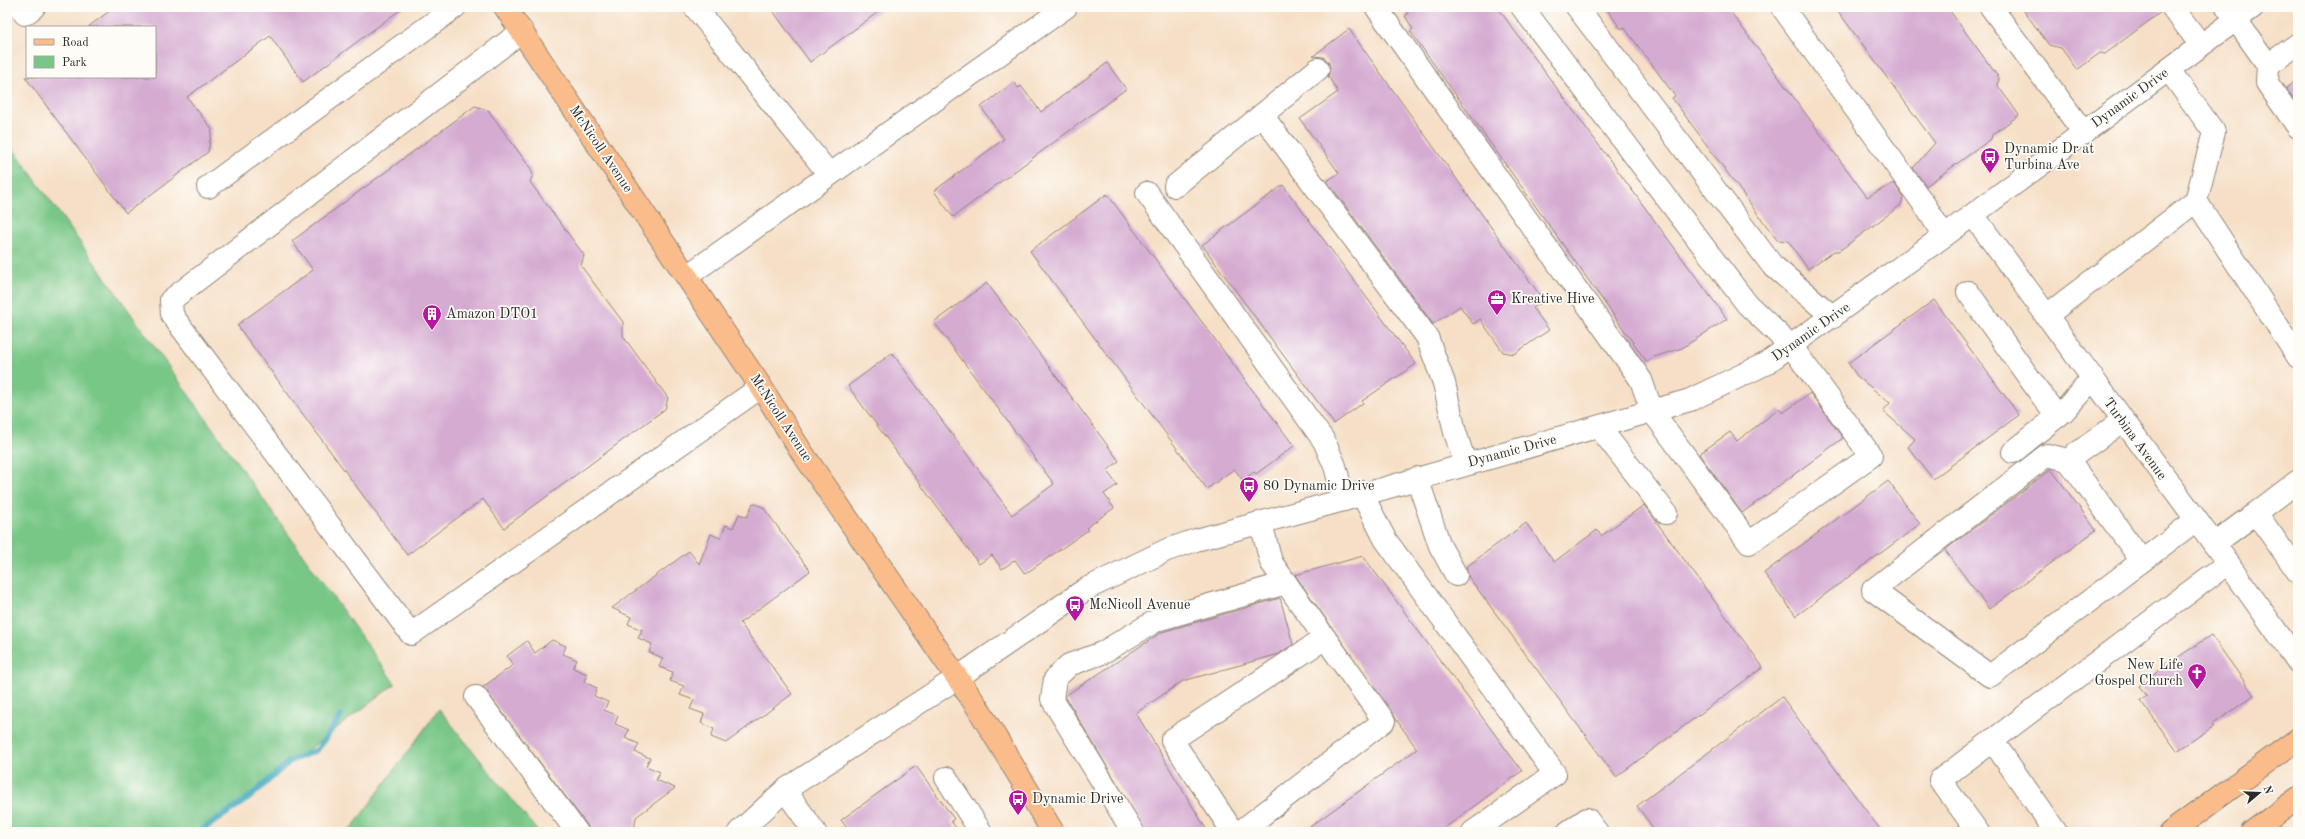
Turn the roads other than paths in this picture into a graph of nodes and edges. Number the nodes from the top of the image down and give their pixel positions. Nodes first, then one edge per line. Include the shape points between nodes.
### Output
1 (20, 7) edge
2 (34, 7) edge
3 (455, 7) edge
4 (505, 7) edge
5 (695, 7) edge
6 (1066, 7) edge
7 (1376, 7) edge
8 (1522, 7) edge
9 (1577, 7) edge
10 (1782, 7) edge
11 (1991, 7) edge
12 (2172, 7) edge
13 (2253, 7) edge
14 (2231, 14) edge
15 (522, 31) junction
16 (2298, 44) edge
17 (2201, 45) junction
18 (2268, 65) junction
19 (1318, 69) dead end
20 (2169, 70) junction
21 (1262, 115) junction
22 (2298, 126) edge
23 (2084, 132) junction
24 (829, 174) junction
25 (1175, 186) dead end
26 (208, 187) dead end
27 (1147, 193) dead end
28 (2196, 201) junction
29 (1973, 215) junction
30 (1944, 236) junction
31 (687, 276) junction
32 (1968, 292) dead end
33 (2046, 316) junction
34 (1833, 317) junction
35 (1792, 347) junction
36 (2298, 357) edge
37 (2092, 379) junction
38 (761, 387) junction
39 (1652, 411) junction
40 (2057, 417) junction
41 (2122, 421) junction
42 (1600, 427) junction
43 (2013, 452) dead end
44 (2068, 460) junction
45 (1466, 464) junction
46 (1417, 478) junction
47 (2298, 481) edge
48 (1356, 496) junction
49 (1666, 513) dead end
50 (2256, 513) junction
51 (2196, 520) junction
52 (1261, 523) junction
53 (2214, 544) junction
54 (2142, 561) junction
55 (2228, 563) junction
56 (2298, 572) edge
57 (1456, 575) dead end
58 (1286, 583) junction
59 (1325, 638) junction
60 (2298, 662) edge
61 (957, 678) junction
62 (476, 697) dead end
63 (2298, 739) edge
64 (1992, 740) junction
65 (946, 778) dead end
66 (785, 790) junction
67 (2298, 798) edge
68 (577, 832) edge
69 (739, 832) edge
70 (815, 832) edge
71 (981, 832) edge
72 (1053, 832) edge
73 (1133, 832) edge
74 (1233, 832) edge
75 (1240, 832) edge
76 (1473, 832) edge
77 (1568, 832) edge
78 (1597, 832) edge
79 (1978, 832) edge
80 (2056, 832) edge
81 (2171, 832) edge
82 (2252, 832) edge

1 - 2 street via 25,14
3 - 26 street
4 - 15 main road, McNicoll Avenue
5 - 24 street
6 - 24 street
7 - 39 street via 1641,380
8 - 35 street via 1747,304
9 - 34 street via 1772,265
10 - 30 street via 1926,207
11 - 23 street
12 - 17 street
13 - 14 street, Dynamic Drive
14 - 17 street, Dynamic Drive
14 - 18 street
15 - 31 main road, McNicoll Avenue
15 - 38 street via 170,300 172,315 411,634
16 - 18 street
17 - 20 street, Dynamic Drive
18 - 22 street via 2267,83
19 - 21 street
20 - 23 street, Dynamic Drive
20 - 28 street via 2214,132
21 - 25 street
21 - 45 street via 1427,337 1444,383 1455,432
23 - 29 street, Dynamic Drive
24 - 31 street
27 - 48 street via 1324,441 1335,466
28 - 33 street
28 - 36 street
29 - 30 street, Dynamic Drive
29 - 33 street, Turbina Avenue
30 - 34 street, Dynamic Drive
31 - 38 main road, McNicoll Avenue
32 - 40 street
33 - 37 street, Turbina Avenue
34 - 35 street, Dynamic Drive
35 - 39 street, Dynamic Drive via 1765,364 1690,400
35 - 39 street via 1871,456 1749,543
37 - 40 street
37 - 41 street, Turbina Avenue
38 - 61 main road, McNicoll Avenue
39 - 42 street, Dynamic Drive
40 - 43 street
41 - 44 street
41 - 51 street, Turbina Avenue
42 - 45 street, Dynamic Drive
42 - 49 street
44 - 54 street
44 - 54 street via 2047,455 1873,590 1990,676
45 - 46 street, Dynamic Drive
46 - 48 street, Dynamic Drive
46 - 57 street via 1440,546
47 - 50 street
48 - 52 street, Dynamic Drive
48 - 76 street via 1555,774
50 - 53 street
50 - 56 street
51 - 53 street, Turbina Avenue
51 - 54 street
52 - 58 street via 1271,562
52 - 61 street, Dynamic Drive via 1168,550 1086,589
53 - 55 street, Turbina Avenue
55 - 60 street, Turbina Avenue
55 - 64 street
58 - 59 street
58 - 73 street via 1157,620 1102,653 1068,665 1055,679 1052,699
59 - 74 street via 1172,740
59 - 75 street via 1384,721
61 - 66 street, Dynamic Drive
61 - 72 main road, McNicoll Avenue
62 - 68 street
63 - 81 main road
64 - 79 street via 1940,780
64 - 80 street
65 - 71 street
66 - 69 street, Dynamic Drive
66 - 70 street
67 - 82 main road
77 - 78 street via 1587,819

